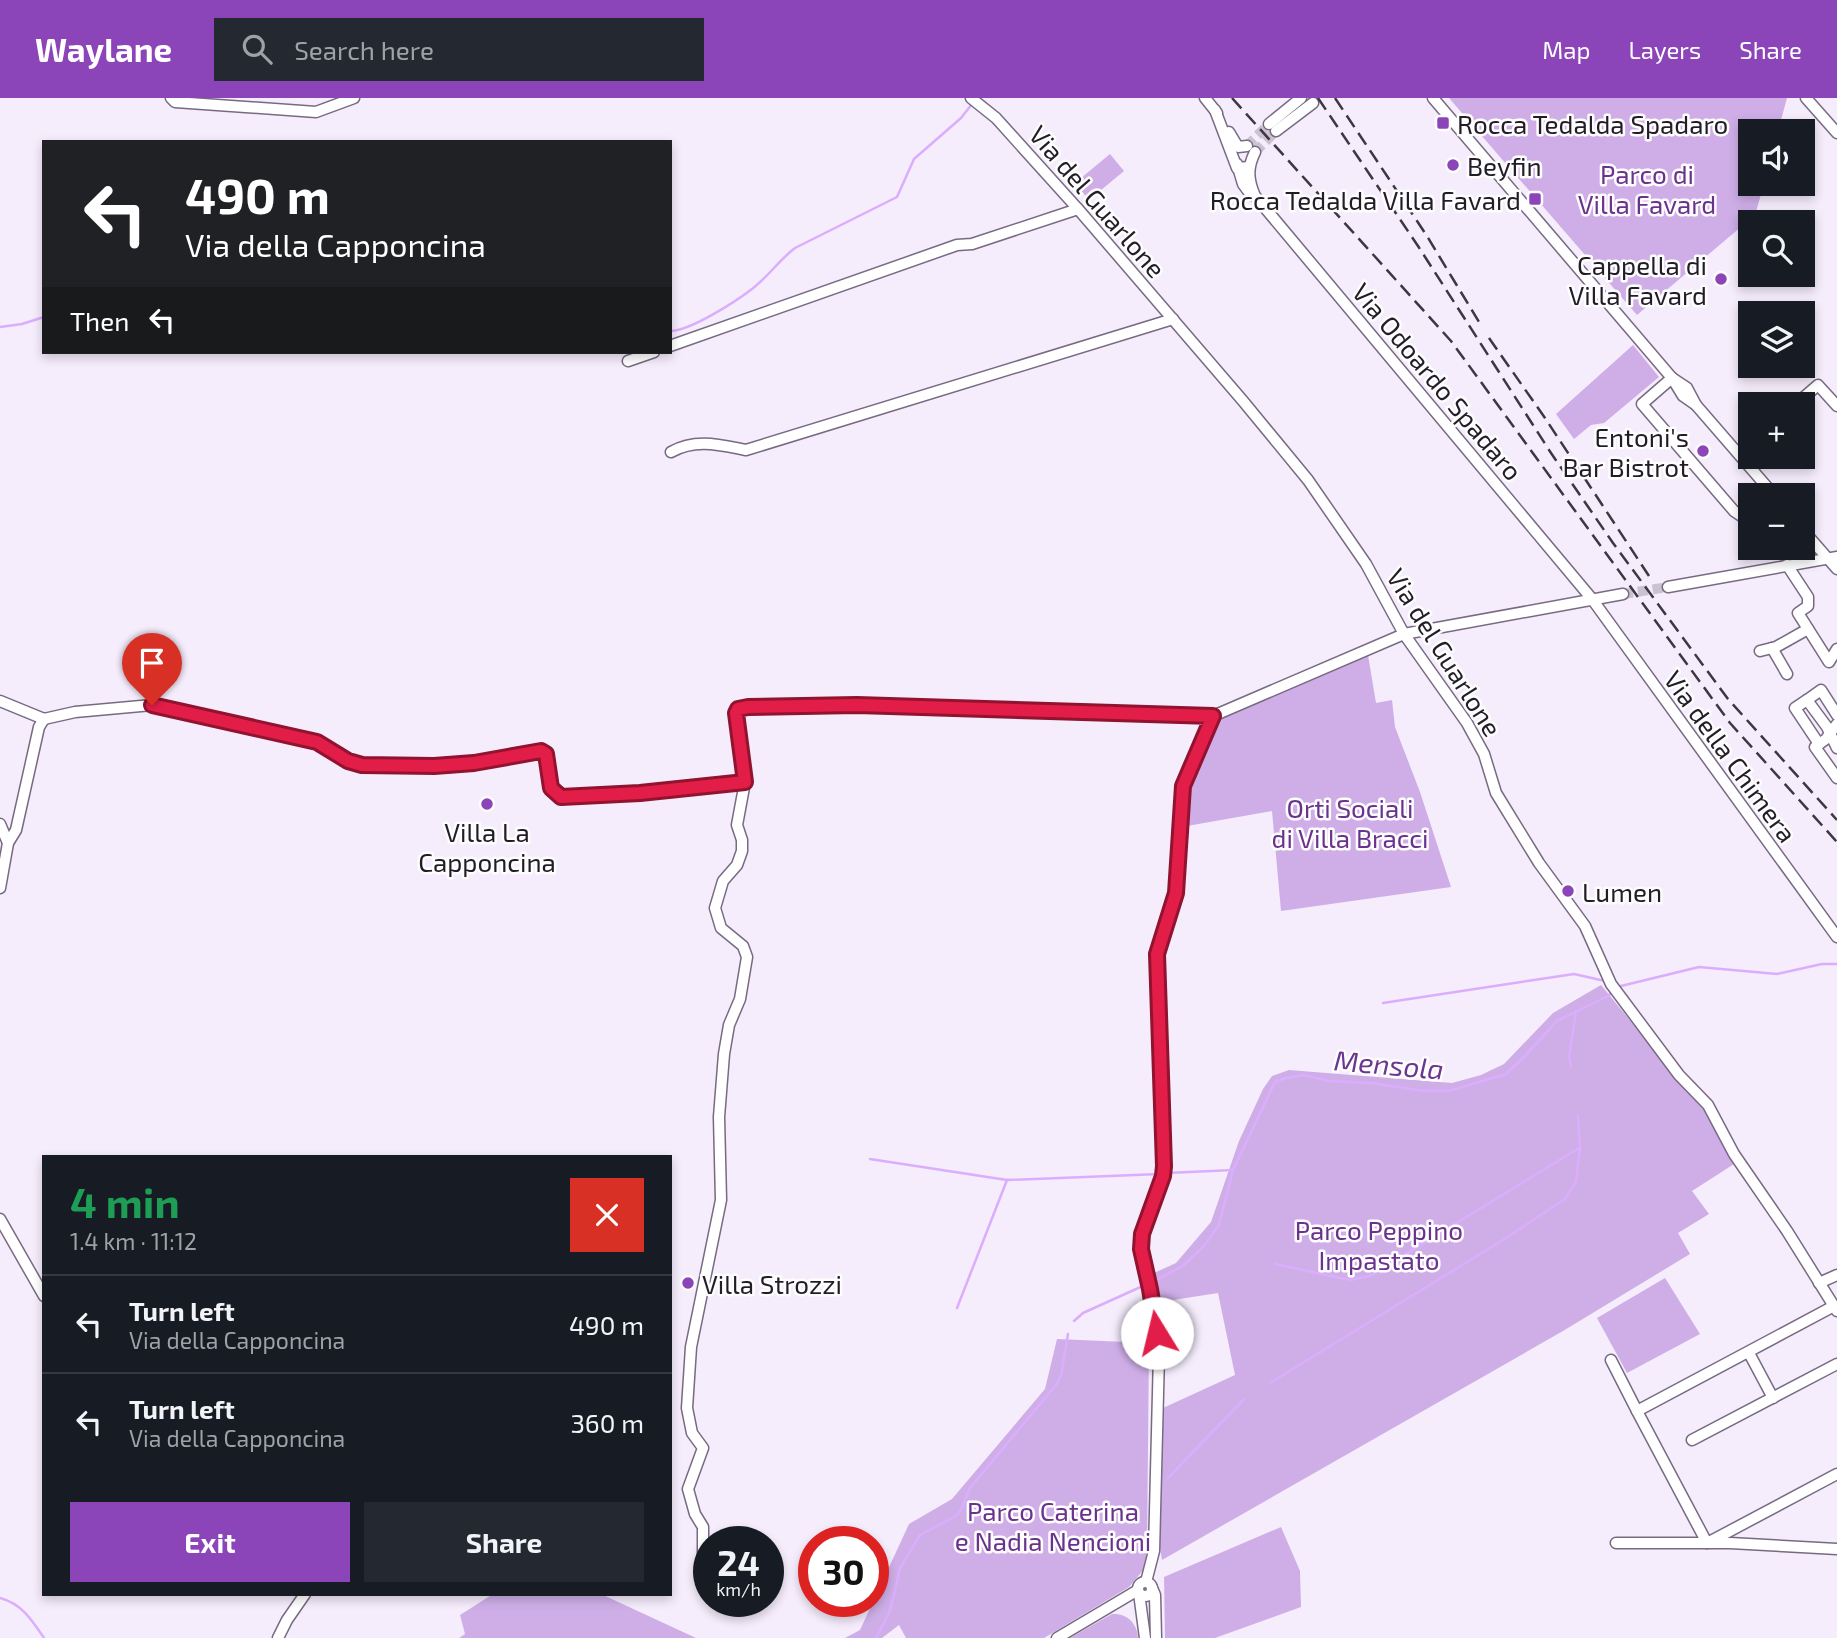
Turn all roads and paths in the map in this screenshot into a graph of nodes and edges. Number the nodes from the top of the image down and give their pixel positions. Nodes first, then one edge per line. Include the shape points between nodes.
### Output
1 (171, 98) edge
2 (354, 98) edge
3 (1205, 98) edge
4 (1301, 98) edge
5 (1433, 98) edge
6 (1806, 98) edge
7 (973, 100) edge
8 (1313, 103) dead end
9 (1215, 110) junction
10 (1837, 133) edge
11 (1251, 149) junction
12 (1249, 167) junction
13 (1237, 168) junction
14 (1259, 202) junction
15 (1078, 208) junction
16 (1173, 319) junction
17 (672, 345) edge
18 (648, 354) edge
19 (628, 361) dead end
20 (1672, 378) junction
21 (1810, 392) edge
22 (1837, 406) edge
23 (671, 452) dead end
24 (1738, 452) edge
25 (1752, 469) edge
26 (1764, 483) edge
27 (1738, 508) edge
28 (1815, 541) edge
29 (1833, 557) edge
30 (1787, 565) junction
31 (1837, 569) edge
32 (1668, 587) tunnel mouth
33 (1623, 594) tunnel mouth
34 (1592, 599) junction
35 (1808, 629) junction
36 (1404, 634) junction
37 (1772, 648) junction
38 (1837, 649) edge
39 (1760, 651) dead end
40 (1787, 674) dead end
41 (1807, 700) junction
42 (0, 701) edge
43 (1837, 715) edge
44 (1213, 716) junction
45 (44, 719) junction
46 (1837, 724) edge
47 (1829, 733) junction
48 (1819, 744) junction
49 (1837, 748) edge
50 (1837, 778) edge
51 (745, 782) junction
52 (0, 824) edge
53 (8, 843) junction
54 (0, 888) edge
55 (1837, 937) edge
56 (0, 1219) edge
57 (1837, 1275) edge
58 (1819, 1283) junction
59 (42, 1292) edge
60 (1836, 1309) edge
61 (1749, 1353) junction
62 (1611, 1360) dead end
63 (1837, 1364) edge
64 (1773, 1398) junction
65 (1637, 1411) junction
66 (1692, 1440) dead end
67 (1837, 1474) edge
68 (702, 1526) edge
69 (1616, 1543) dead end
70 (1707, 1543) junction
71 (1837, 1549) edge
72 (1149, 1585) junction
73 (1138, 1591) junction
74 (304, 1596) edge
75 (278, 1638) edge
76 (1057, 1638) edge
77 (1145, 1638) edge
78 (1156, 1638) edge

1 - 2 street via 175,102 316,112
3 - 9 street
4 - 8 street via 1273,127
5 - 20 street
6 - 10 street
7 - 15 street, Via del Guarlone via 996,118
9 - 11 street via 1238,147
9 - 13 street
11 - 12 street
11 - 13 street via 1238,157
12 - 13 street
12 - 14 street, Via Odoardo Spadaro via 1252,191
13 - 14 street via 1242,184
14 - 34 street, Via Odoardo Spadaro
15 - 16 street, Via del Guarlone
15 - 17 street via 957,245
16 - 23 street via 746,450 710,443 685,444
16 - 36 street, Via del Guarlone via 1308,480 1366,564
18 - 19 street
20 - 24 street via 1683,397 1696,405
20 - 27 street via 1642,404
21 - 22 street via 1818,385
25 - 26 street
28 - 29 street
29 - 30 street
29 - 31 street
30 - 32 street
30 - 35 street via 1808,597 1808,606 1798,613
33 - 34 street
34 - 36 street
34 - 55 street, Via della Chimera
35 - 37 street
35 - 38 street via 1829,662
36 - 44 street
36 - 58 street, Via del Guarlone via 1470,729 1496,793 1539,863 1586,926 1611,984 1708,1105 1734,1154
37 - 39 street
37 - 40 street
41 - 43 street via 1821,690
41 - 47 street
41 - 48 street via 1794,708
42 - 45 street
44 - 51 street via 857,705 748,707 736,713
44 - 72 street via 1183,786 1176,893 1157,954 1165,1157 1141,1241 1159,1354 1154,1551
45 - 51 street via 152,705 317,742 362,765 474,763 541,751 546,754 551,788 561,797
45 - 53 street via 16,830
46 - 47 street
47 - 48 street
47 - 49 street
48 - 50 street via 1815,747
51 - 68 street via 737,825 742,851 723,881 715,908 720,928 743,946 747,957 723,1054 721,1200 691,1347 687,1408 692,1433 704,1448 688,1489
52 - 53 street
53 - 54 street
56 - 59 street
57 - 58 street
58 - 60 street, Via del Guarlone
60 - 61 street
61 - 64 street
61 - 65 street
62 - 65 street
63 - 64 street
64 - 66 street
65 - 70 street
67 - 70 street
69 - 70 street
70 - 71 street
72 - 73 street via 1148,1596
72 - 78 street via 1155,1594
73 - 76 street
73 - 77 street
74 - 75 street

